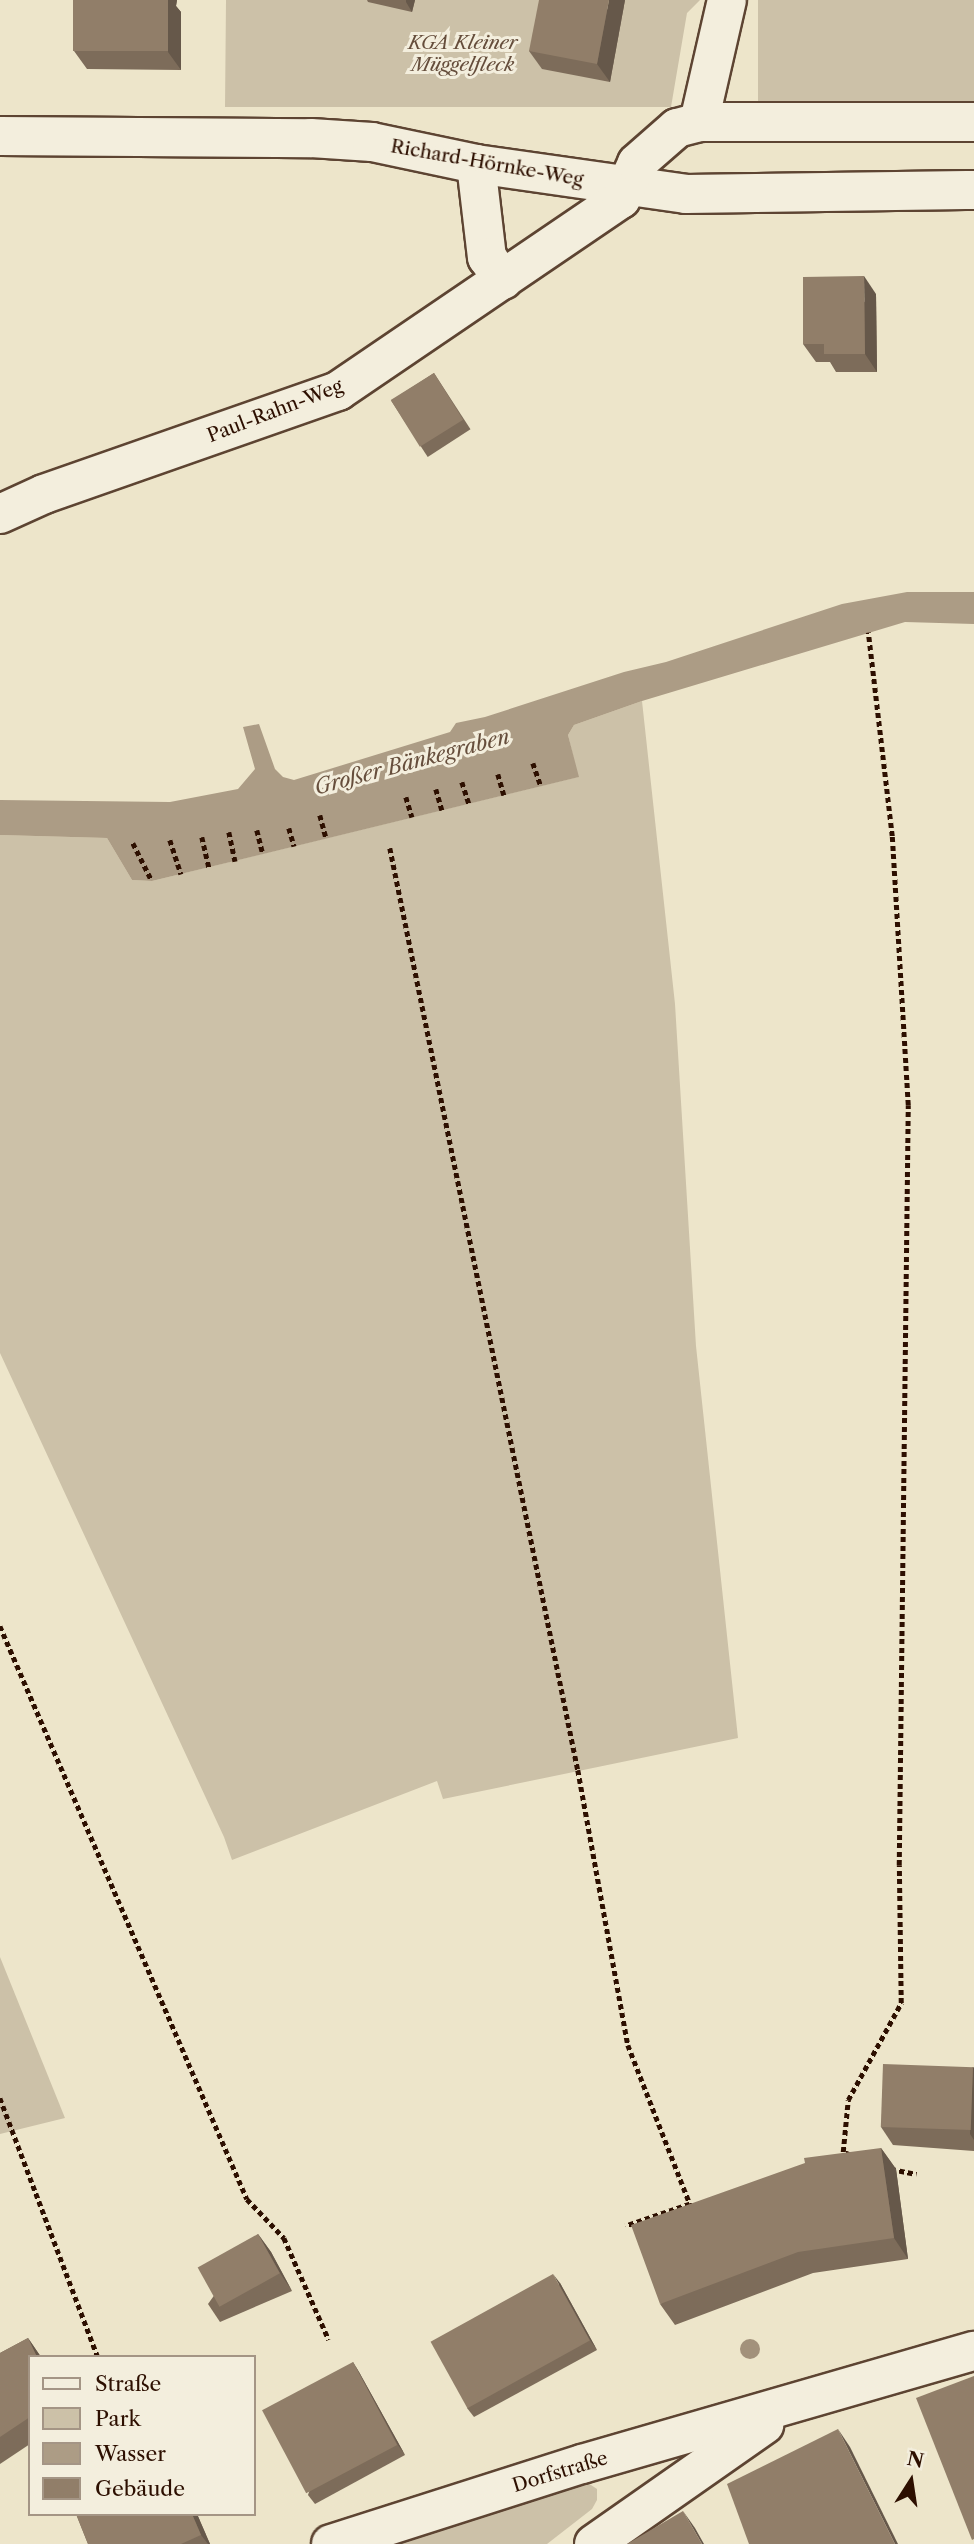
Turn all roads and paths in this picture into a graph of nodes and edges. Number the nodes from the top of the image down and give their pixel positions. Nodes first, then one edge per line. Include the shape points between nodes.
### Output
1 (727, 0) edge
2 (699, 122) junction
3 (974, 122) edge
4 (0, 136) edge
5 (476, 164) junction
6 (627, 187) junction
7 (974, 190) edge
8 (503, 280) junction
9 (0, 514) edge
10 (868, 632) dead end
11 (533, 763) dead end
12 (498, 774) dead end
13 (462, 782) dead end
14 (541, 786) dead end
15 (436, 789) dead end
16 (504, 795) dead end
17 (406, 797) dead end
18 (469, 804) dead end
19 (442, 810) dead end
20 (320, 816) dead end
21 (412, 817) dead end
22 (289, 828) dead end
23 (257, 830) dead end
24 (229, 832) dead end
25 (202, 837) dead end
26 (326, 838) dead end
27 (170, 840) dead end
28 (133, 842) dead end
29 (294, 846) dead end
30 (390, 848) dead end
31 (263, 854) dead end
32 (235, 860) dead end
33 (209, 867) dead end
34 (181, 874) dead end
35 (152, 881) dead end
36 (0, 1626) edge
37 (0, 2098) edge
38 (855, 2158) edge
39 (880, 2167) edge
40 (917, 2174) dead end
41 (626, 2226) dead end
42 (329, 2340) dead end
43 (974, 2351) edge
44 (97, 2355) edge
45 (792, 2406) junction
46 (331, 2544) edge
47 (594, 2544) edge

1 - 2 street
2 - 3 street
2 - 6 street, Paul-Rahn-Weg via 677,128 660,141 637,163
4 - 5 street, Richard-Hörnke-Weg via 311,138 372,142
5 - 6 street, Richard-Hörnke-Weg
5 - 8 street via 487,257
6 - 7 street, Richard-Hörnke-Weg via 686,194 771,195
6 - 8 street, Paul-Rahn-Weg via 621,199
8 - 9 street, Paul-Rahn-Weg via 338,391 44,494
10 - 38 path via 892,836 908,1105 901,2003 848,2100 843,2152
11 - 14 path
12 - 16 path
13 - 18 path
15 - 19 path
17 - 21 path
20 - 26 path
22 - 29 path
23 - 31 path
24 - 32 path
25 - 33 path
27 - 34 path
28 - 35 path
30 - 41 path via 578,1770 628,2045 690,2204
36 - 42 path via 247,2199 284,2238
37 - 44 path
39 - 40 path
43 - 45 street, Dorfstraße
45 - 46 street, Dorfstraße via 582,2464
45 - 47 street, Dorfstraße

